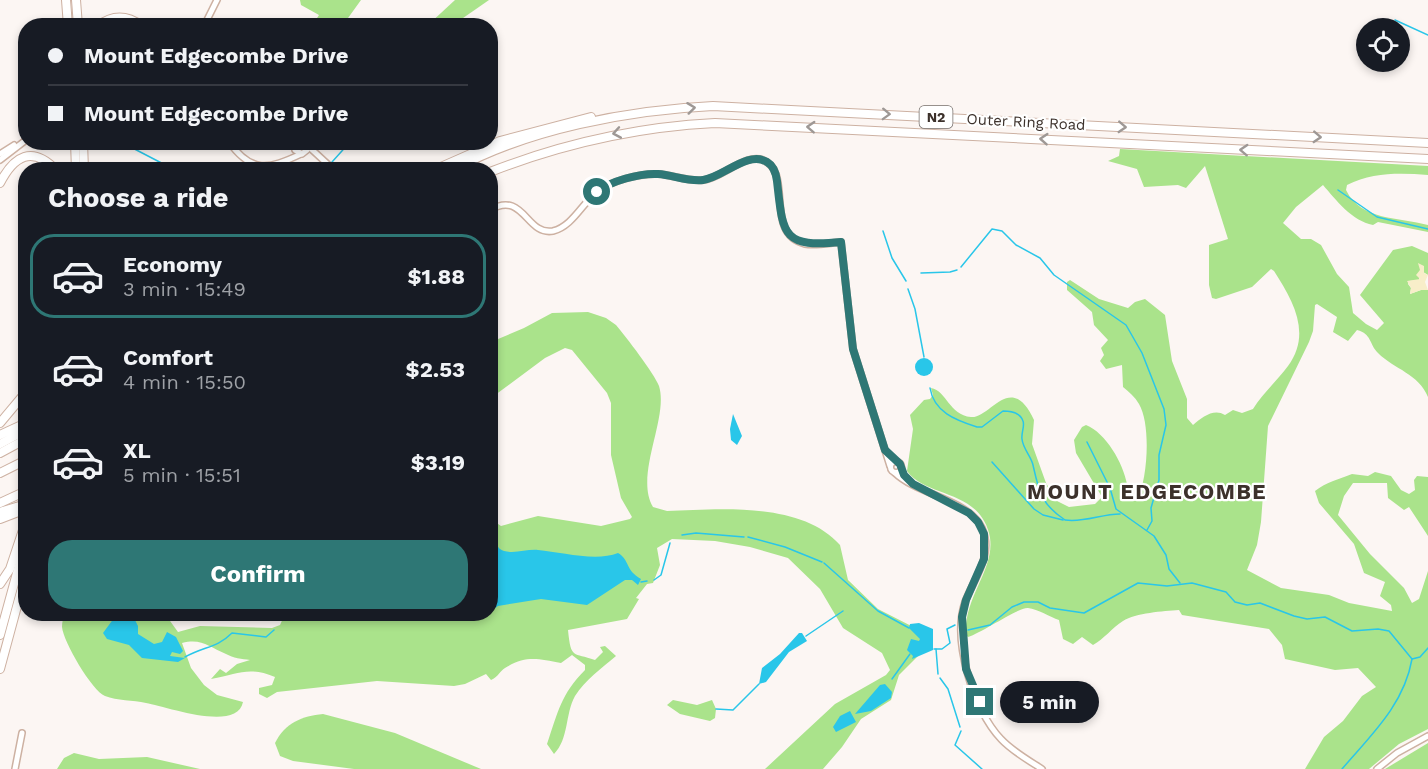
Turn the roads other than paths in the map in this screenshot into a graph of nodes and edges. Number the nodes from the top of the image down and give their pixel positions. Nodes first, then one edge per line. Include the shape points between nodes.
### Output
1 (66, 0) edge
2 (76, 0) edge
3 (217, 0) edge
4 (67, 18) edge
5 (77, 18) edge
6 (208, 18) edge
7 (657, 112) junction
8 (498, 142) edge
9 (1428, 143) edge
10 (18, 144) edge
11 (18, 146) edge
12 (235, 150) edge
13 (295, 150) edge
14 (300, 150) edge
15 (304, 150) edge
16 (310, 150) edge
17 (480, 150) edge
18 (0, 154) edge
19 (302, 154) junction
20 (313, 154) junction
21 (290, 159) junction
22 (1428, 159) edge
23 (0, 160) edge
24 (45, 162) edge
25 (248, 162) edge
26 (283, 162) edge
27 (324, 162) edge
28 (452, 162) edge
29 (470, 162) edge
30 (498, 168) edge
31 (0, 183) edge
32 (498, 207) edge
33 (18, 402) edge
34 (0, 423) edge
35 (18, 427) edge
36 (18, 434) edge
37 (0, 435) edge
38 (18, 443) edge
39 (0, 444) edge
40 (0, 453) edge
41 (18, 464) edge
42 (893, 464) junction
43 (898, 471) junction
44 (0, 473) edge
45 (18, 495) edge
46 (0, 503) edge
47 (18, 506) edge
48 (0, 512) edge
49 (18, 512) edge
50 (0, 519) edge
51 (18, 543) edge
52 (18, 569) edge
53 (0, 584) edge
54 (18, 602) edge
55 (0, 635) edge
56 (0, 669) edge
57 (24, 733) dead end
58 (1428, 736) edge
59 (15, 769) edge
60 (1042, 769) edge
61 (1377, 769) edge

1 - 4 highway
2 - 5 highway
3 - 6 street
7 - 8 highway via 620,111
7 -> 9 highway, Outer Ring Road / N2 via 737,106
7 - 29 highway, Outer Ring Road / N2 via 553,132
10 - 18 street
11 - 23 street
12 - 25 street
13 - 21 street
14 - 19 street
15 - 19 street
16 - 20 street
17 - 28 highway
19 - 20 street
19 - 21 street
20 - 27 street
21 - 26 street
22 -> 30 highway, Outer Ring Road / N2 via 715,123 600,136
24 - 31 highway via 26,156 15,160
32 - 42 street via 513,206 538,228 552,231 564,226 600,189 638,176 659,174 703,180 750,160 769,163 776,175 782,222 788,234 809,244 841,242 853,349
33 - 34 highway
35 - 37 highway
36 - 39 highway
38 - 40 highway
41 - 44 highway
42 - 43 street
42 - 43 street via 900,464
43 - 60 street via 917,488 963,509 981,528 986,552 962,617 966,669 997,734
45 - 46 highway
47 - 48 highway
49 - 50 highway
51 - 53 highway via 10,569
52 - 55 highway
54 - 56 highway
57 - 59 street
58 - 61 street

